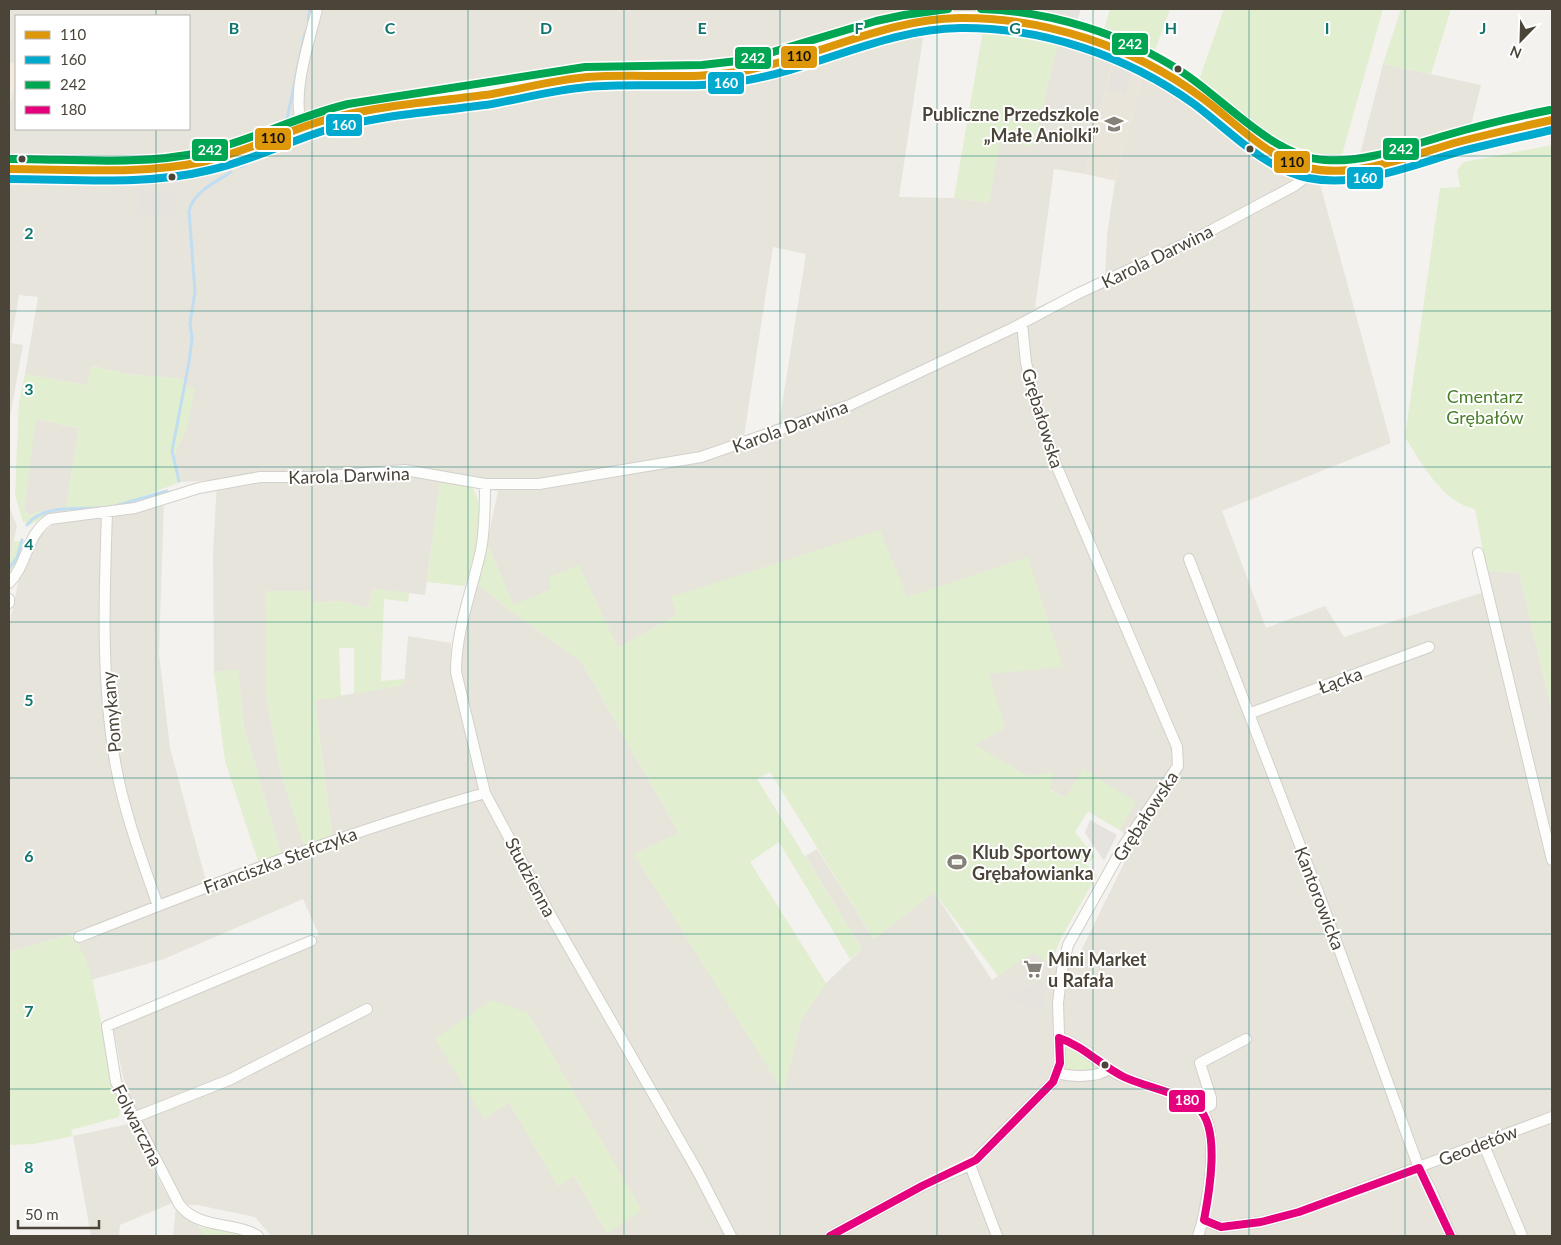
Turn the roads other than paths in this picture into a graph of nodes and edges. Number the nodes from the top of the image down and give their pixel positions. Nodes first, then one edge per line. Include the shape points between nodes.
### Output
1 (317, 9) edge
2 (1552, 120) edge
3 (302, 127) junction
4 (1309, 168) junction
5 (9, 169) edge
6 (1022, 323) junction
7 (485, 484) junction
8 (106, 513) junction
9 (1478, 553) dead end
10 (1189, 559) dead end
11 (9, 583) edge
12 (1429, 647) dead end
13 (1251, 713) junction
14 (485, 793) junction
15 (1552, 860) edge
16 (158, 906) junction
17 (79, 937) dead end
18 (311, 941) dead end
19 (367, 1009) dead end
20 (1059, 1038) junction
21 (1246, 1039) dead end
22 (1108, 1069) junction
23 (1058, 1073) junction
24 (1201, 1110) junction
25 (1552, 1117) edge
26 (133, 1118) junction
27 (1483, 1143) junction
28 (970, 1165) junction
29 (1418, 1168) junction
30 (1204, 1220) junction
31 (258, 1236) edge
32 (731, 1236) edge
33 (830, 1236) edge
34 (997, 1236) edge
35 (1198, 1236) edge
36 (1451, 1236) edge
37 (1522, 1236) edge

1 - 3 street via 299,96
2 - 4 street via 1375,165 1336,171
3 - 4 street via 350,113 587,76 693,76 735,72 916,22 990,19 1080,37 1126,53 1174,77 1262,144 1295,164
3 - 5 street via 231,153 181,166
4 - 6 street, Karola Darwina via 1294,186 1195,239
6 - 7 street, Karola Darwina via 850,406 701,458 539,484
6 - 20 street, Grębałowska via 1026,363 1057,467 1178,747 1178,766 1124,845 1068,945 1058,1003
7 - 8 street, Karola Darwina via 405,470 320,477 260,477 199,488 135,508
7 - 14 street, Studzienna via 483,538 463,614 456,672
8 - 11 street, Karola Darwina via 50,519 40,526 16,576
8 - 16 street, Pomykany via 104,622 111,733 126,808
9 - 15 street
10 - 13 street, Kantorowicka
12 - 13 street, Łącka
13 - 29 street, Kantorowicka
14 - 16 street, Franciszka Stefczyka via 389,821
14 - 32 street, Studzienna
16 - 17 street, Franciszka Stefczyka
18 - 26 street, Folwarczna via 107,1026 113,1075
19 - 26 street via 229,1080
20 - 22 street via 1075,1045
20 - 23 street, Grębałowska
21 - 24 street via 1200,1063 1211,1098 1211,1105
22 - 23 street via 1100,1074
22 - 24 street
23 - 28 street via 1049,1087
24 - 30 street via 1208,1126 1210,1146 1209,1194
25 - 27 street, Geodetów
26 - 31 street, Folwarczna via 183,1210 199,1219
27 - 29 street, Geodetów
27 - 37 street
28 - 33 street via 922,1186
28 - 34 street
29 - 30 street, Geodetów via 1299,1212 1260,1222 1221,1227
29 - 36 street, Kantorowicka
30 - 35 street

